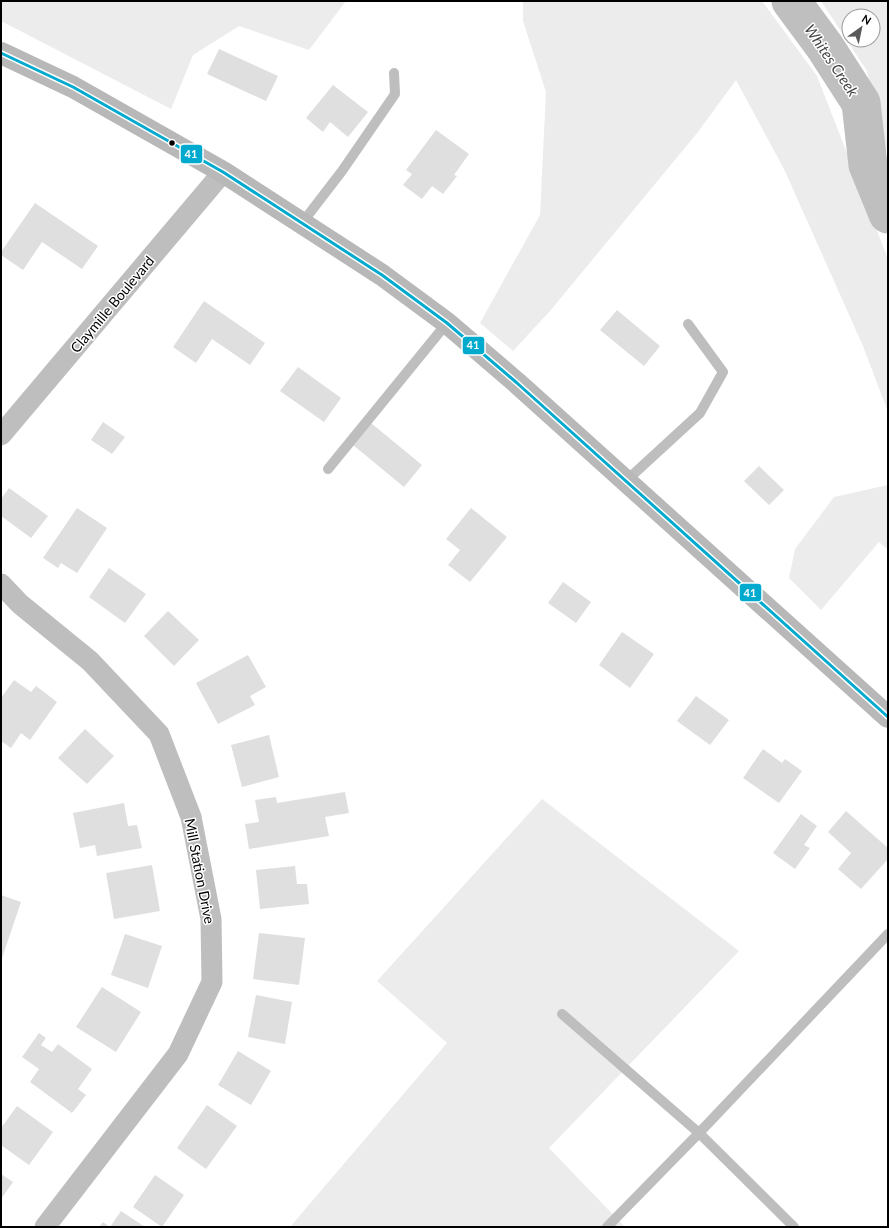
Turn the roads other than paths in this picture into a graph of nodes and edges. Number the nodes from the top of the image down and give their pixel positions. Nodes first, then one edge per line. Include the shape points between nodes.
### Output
1 (1, 53) edge
2 (394, 73) dead end
3 (223, 172) junction
4 (302, 222) junction
5 (447, 323) junction
6 (688, 324) dead end
7 (1, 436) edge
8 (328, 469) dead end
9 (626, 481) junction
10 (1, 584) edge
11 (888, 717) edge
12 (888, 934) edge
13 (562, 1014) dead end
14 (699, 1134) junction
15 (46, 1227) edge
16 (607, 1227) edge
17 (794, 1227) edge

1 - 3 street via 73,87
2 - 4 lane via 396,94 342,171
3 - 4 street
3 - 7 street, Claymille Boulevard
4 - 5 street via 382,275
5 - 8 lane
5 - 9 street
6 - 9 lane via 723,372 700,413
9 - 11 street
10 - 15 street, Mill Station Drive via 20,604 90,661 159,734 191,817 211,919 212,982 178,1054
12 - 14 lane
13 - 14 lane
14 - 16 lane
14 - 17 lane

